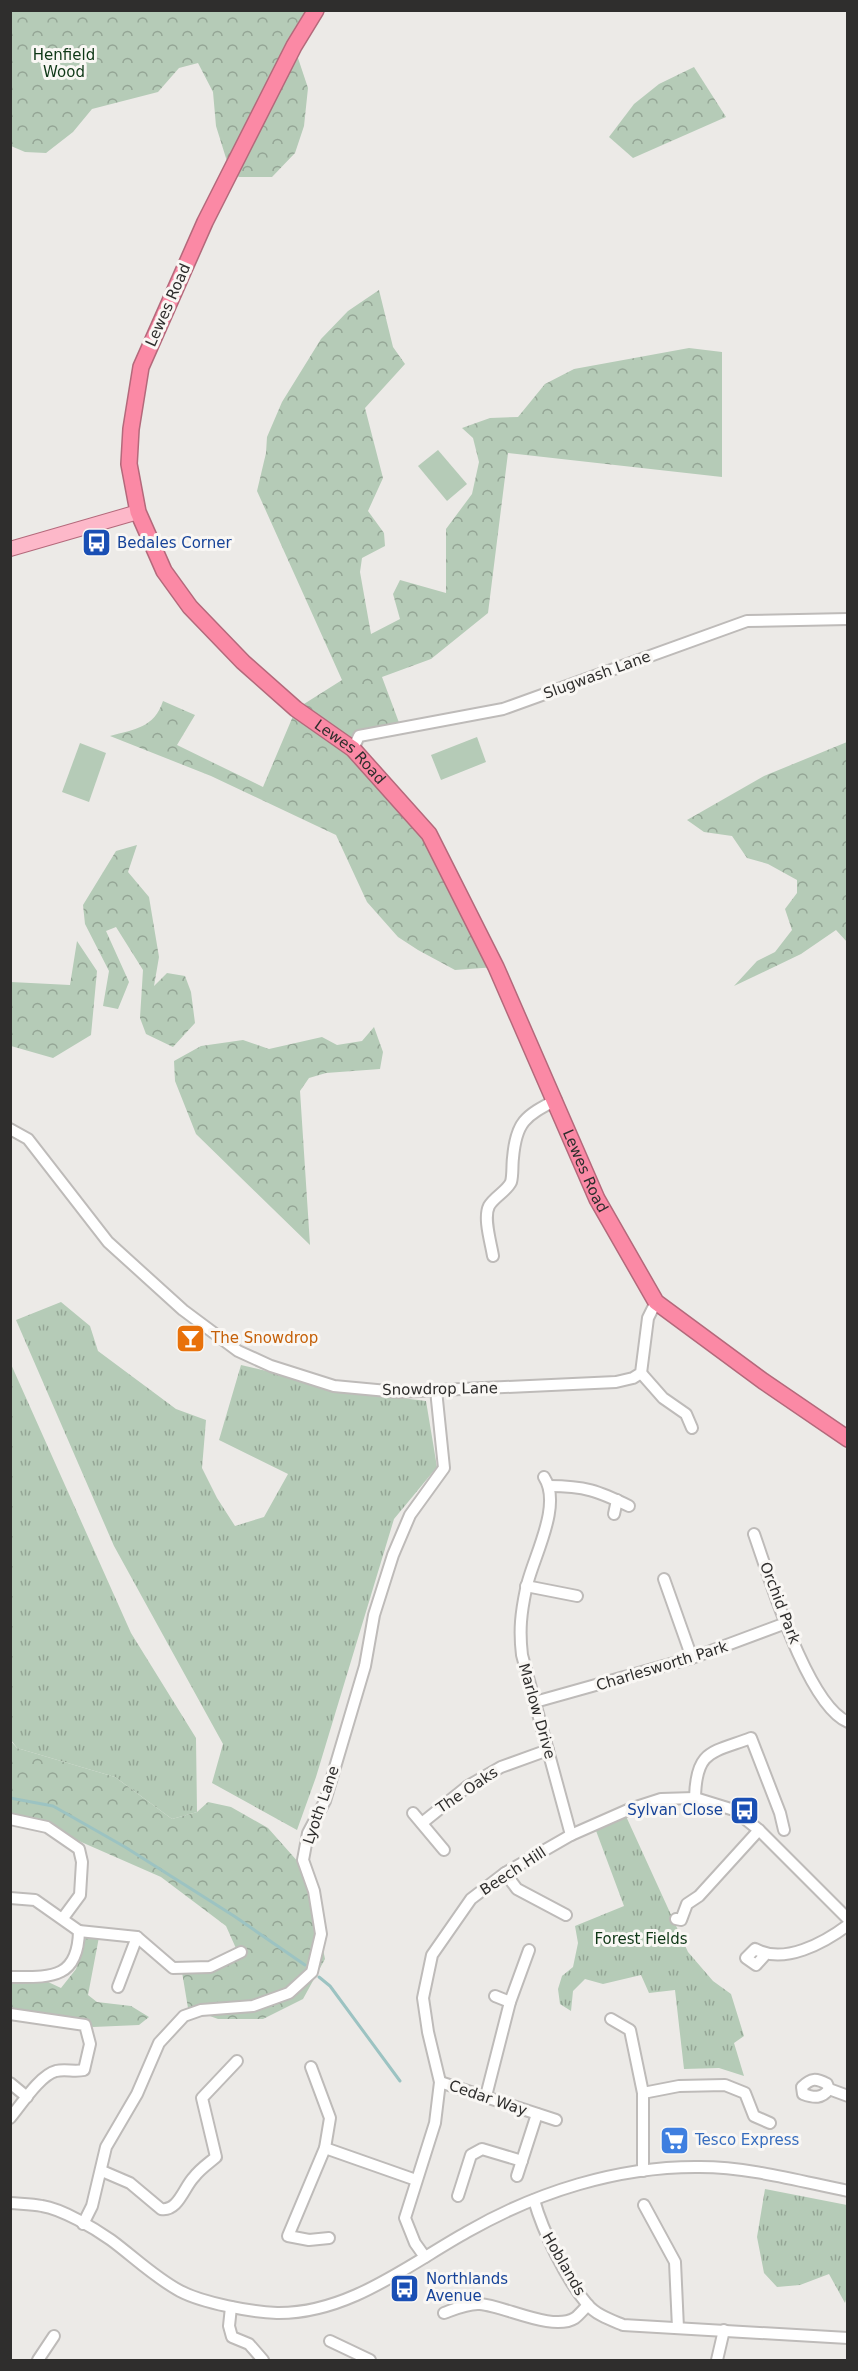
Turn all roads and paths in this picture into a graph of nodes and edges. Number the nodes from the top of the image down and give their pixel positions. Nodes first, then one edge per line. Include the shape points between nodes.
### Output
1 (316, 10) edge
2 (138, 512) junction
3 (10, 549) edge
4 (848, 619) edge
5 (353, 748) junction
6 (556, 1100) junction
7 (10, 1129) edge
8 (493, 1256) dead end
9 (656, 1302) junction
10 (640, 1373) junction
11 (436, 1390) junction
12 (692, 1428) dead end
13 (848, 1438) edge
14 (617, 1500) junction
15 (629, 1506) dead end
16 (614, 1514) dead end
17 (754, 1534) dead end
18 (664, 1579) dead end
19 (526, 1586) junction
20 (570, 1598) dead end
21 (786, 1623) junction
22 (692, 1658) junction
23 (535, 1702) junction
24 (848, 1722) edge
25 (548, 1750) junction
26 (695, 1798) junction
27 (413, 1813) dead end
28 (10, 1819) edge
29 (422, 1823) junction
30 (759, 1830) junction
31 (784, 1830) dead end
32 (571, 1835) junction
33 (444, 1850) dead end
34 (505, 1873) junction
35 (10, 1898) edge
36 (566, 1915) dead end
37 (63, 1918) junction
38 (676, 1919) dead end
39 (848, 1919) edge
40 (848, 1925) edge
41 (79, 1930) junction
42 (137, 1938) junction
43 (529, 1950) dead end
44 (241, 1952) dead end
45 (765, 1955) dead end
46 (10, 1977) edge
47 (118, 1987) dead end
48 (495, 1996) dead end
49 (510, 2002) junction
50 (10, 2014) edge
51 (611, 2019) dead end
52 (237, 2061) dead end
53 (311, 2067) dead end
54 (440, 2082) junction
55 (10, 2083) edge
56 (829, 2089) dead end
57 (643, 2093) junction
58 (486, 2096) junction
59 (848, 2096) edge
60 (27, 2097) junction
61 (537, 2114) junction
62 (10, 2118) edge
63 (556, 2120) dead end
64 (770, 2123) dead end
65 (325, 2148) junction
66 (522, 2161) junction
67 (643, 2170) junction
68 (102, 2171) junction
69 (517, 2176) dead end
70 (416, 2180) junction
71 (848, 2191) edge
72 (458, 2196) dead end
73 (534, 2200) junction
74 (10, 2203) edge
75 (644, 2205) dead end
76 (83, 2224) junction
77 (328, 2238) dead end
78 (425, 2258) junction
79 (588, 2305) junction
80 (236, 2307) junction
81 (444, 2313) dead end
82 (678, 2328) junction
83 (724, 2330) junction
84 (54, 2336) dead end
85 (848, 2338) edge
86 (330, 2341) dead end
87 (38, 2361) edge
88 (263, 2361) edge
89 (370, 2361) edge
90 (717, 2361) edge

1 - 2 highway, Lewes Road via 294,45 210,212 141,367 129,464
2 - 3 main road
2 - 5 highway, Lewes Road via 164,571 190,607 287,701
4 - 5 street, Slugwash Lane via 747,621 503,709 359,736
5 - 6 highway, Lewes Road via 429,834 496,967
6 - 8 street via 521,1123 514,1137 511,1182 489,1207
6 - 9 highway, Lewes Road via 597,1199
7 - 11 street, Snowdrop Lane via 28,1139 108,1242 183,1310 238,1351 334,1386 398,1392
9 - 10 street via 648,1318
9 - 13 highway, Lewes Road
10 - 11 street, Snowdrop Lane via 616,1382
10 - 12 street via 663,1398 686,1414
11 - 68 street, Lyoth Lane via 444,1468 410,1515 393,1555 325,1801 308,1833 303,1860 314,1891 321,1934 312,1972 289,1993 253,2006 201,2010 183,2016 159,2043 106,2146
14 - 15 street, Marlow Drive
14 - 16 street
14 - 19 street, Marlow Drive via 583,1487 546,1482 546,1531
17 - 21 street, Orchid Park via 763,1545
18 - 22 street
19 - 20 street
19 - 23 street, Marlow Drive via 519,1625
21 - 22 street, Charlesworth Park
21 - 24 street, Orchid Park via 806,1672 837,1717
22 - 23 street, Charlesworth Park
23 - 25 street, Marlow Drive
25 - 29 street, The Oaks via 501,1767 468,1786
25 - 32 street, Marlow Drive
26 - 30 street, Beech Hill via 734,1810
26 - 31 street via 700,1762 712,1752 751,1738
26 - 32 street, Beech Hill via 661,1799
27 - 29 street, The Oaks
28 - 37 street via 47,1827 79,1849 80,1895
29 - 33 street, The Oaks
30 - 38 street via 699,1896 684,1900 681,1920
30 - 39 street, Beech Hill
32 - 34 street, Beech Hill
34 - 36 street via 517,1889
34 - 54 street, Beech Hill via 471,1899 432,1955 423,1998
35 - 37 street via 35,1900
37 - 41 street
40 - 45 street via 804,1951
41 - 42 street
41 - 46 street via 79,1948 69,1968 49,1977
42 - 44 street via 172,1968 210,1967
42 - 47 street
43 - 49 street
48 - 49 street
49 - 58 street
50 - 60 street via 85,2025 90,2044 84,2070 48,2074
51 - 57 street via 630,2030
52 - 68 street via 198,2097 216,2157 194,2177 173,2207 161,2209 130,2183
53 - 65 street via 330,2118
54 - 58 street, Cedar Way
54 - 70 street, Beech Hill via 435,2123
55 - 60 street
56 - 59 street
57 - 64 street via 679,2086 725,2085 745,2093 754,2116
57 - 67 street
58 - 61 street, Cedar Way
60 - 62 street
61 - 63 street, Cedar Way
61 - 66 street, Cedar Way
65 - 70 street
65 - 77 street via 288,2236
66 - 69 street, Cedar Way
66 - 72 street via 482,2149 471,2155
67 - 71 street via 700,2167 750,2171
67 - 73 street via 596,2179
68 - 76 street, Lyoth Lane
70 - 78 street, Beech Hill via 405,2218
73 - 78 street
73 - 79 street, Hoblands via 561,2264
74 - 76 street via 43,2206
75 - 82 street via 675,2262
76 - 80 street via 110,2239 140,2266 181,2292
78 - 80 street via 344,2300 313,2309 277,2313
79 - 81 street via 574,2319 559,2322 477,2303
79 - 82 street, Hoblands via 624,2325
80 - 88 street via 229,2326 232,2337 249,2344
82 - 83 street, Hoblands
83 - 85 street, Hoblands
83 - 90 street
84 - 87 street
86 - 89 street

